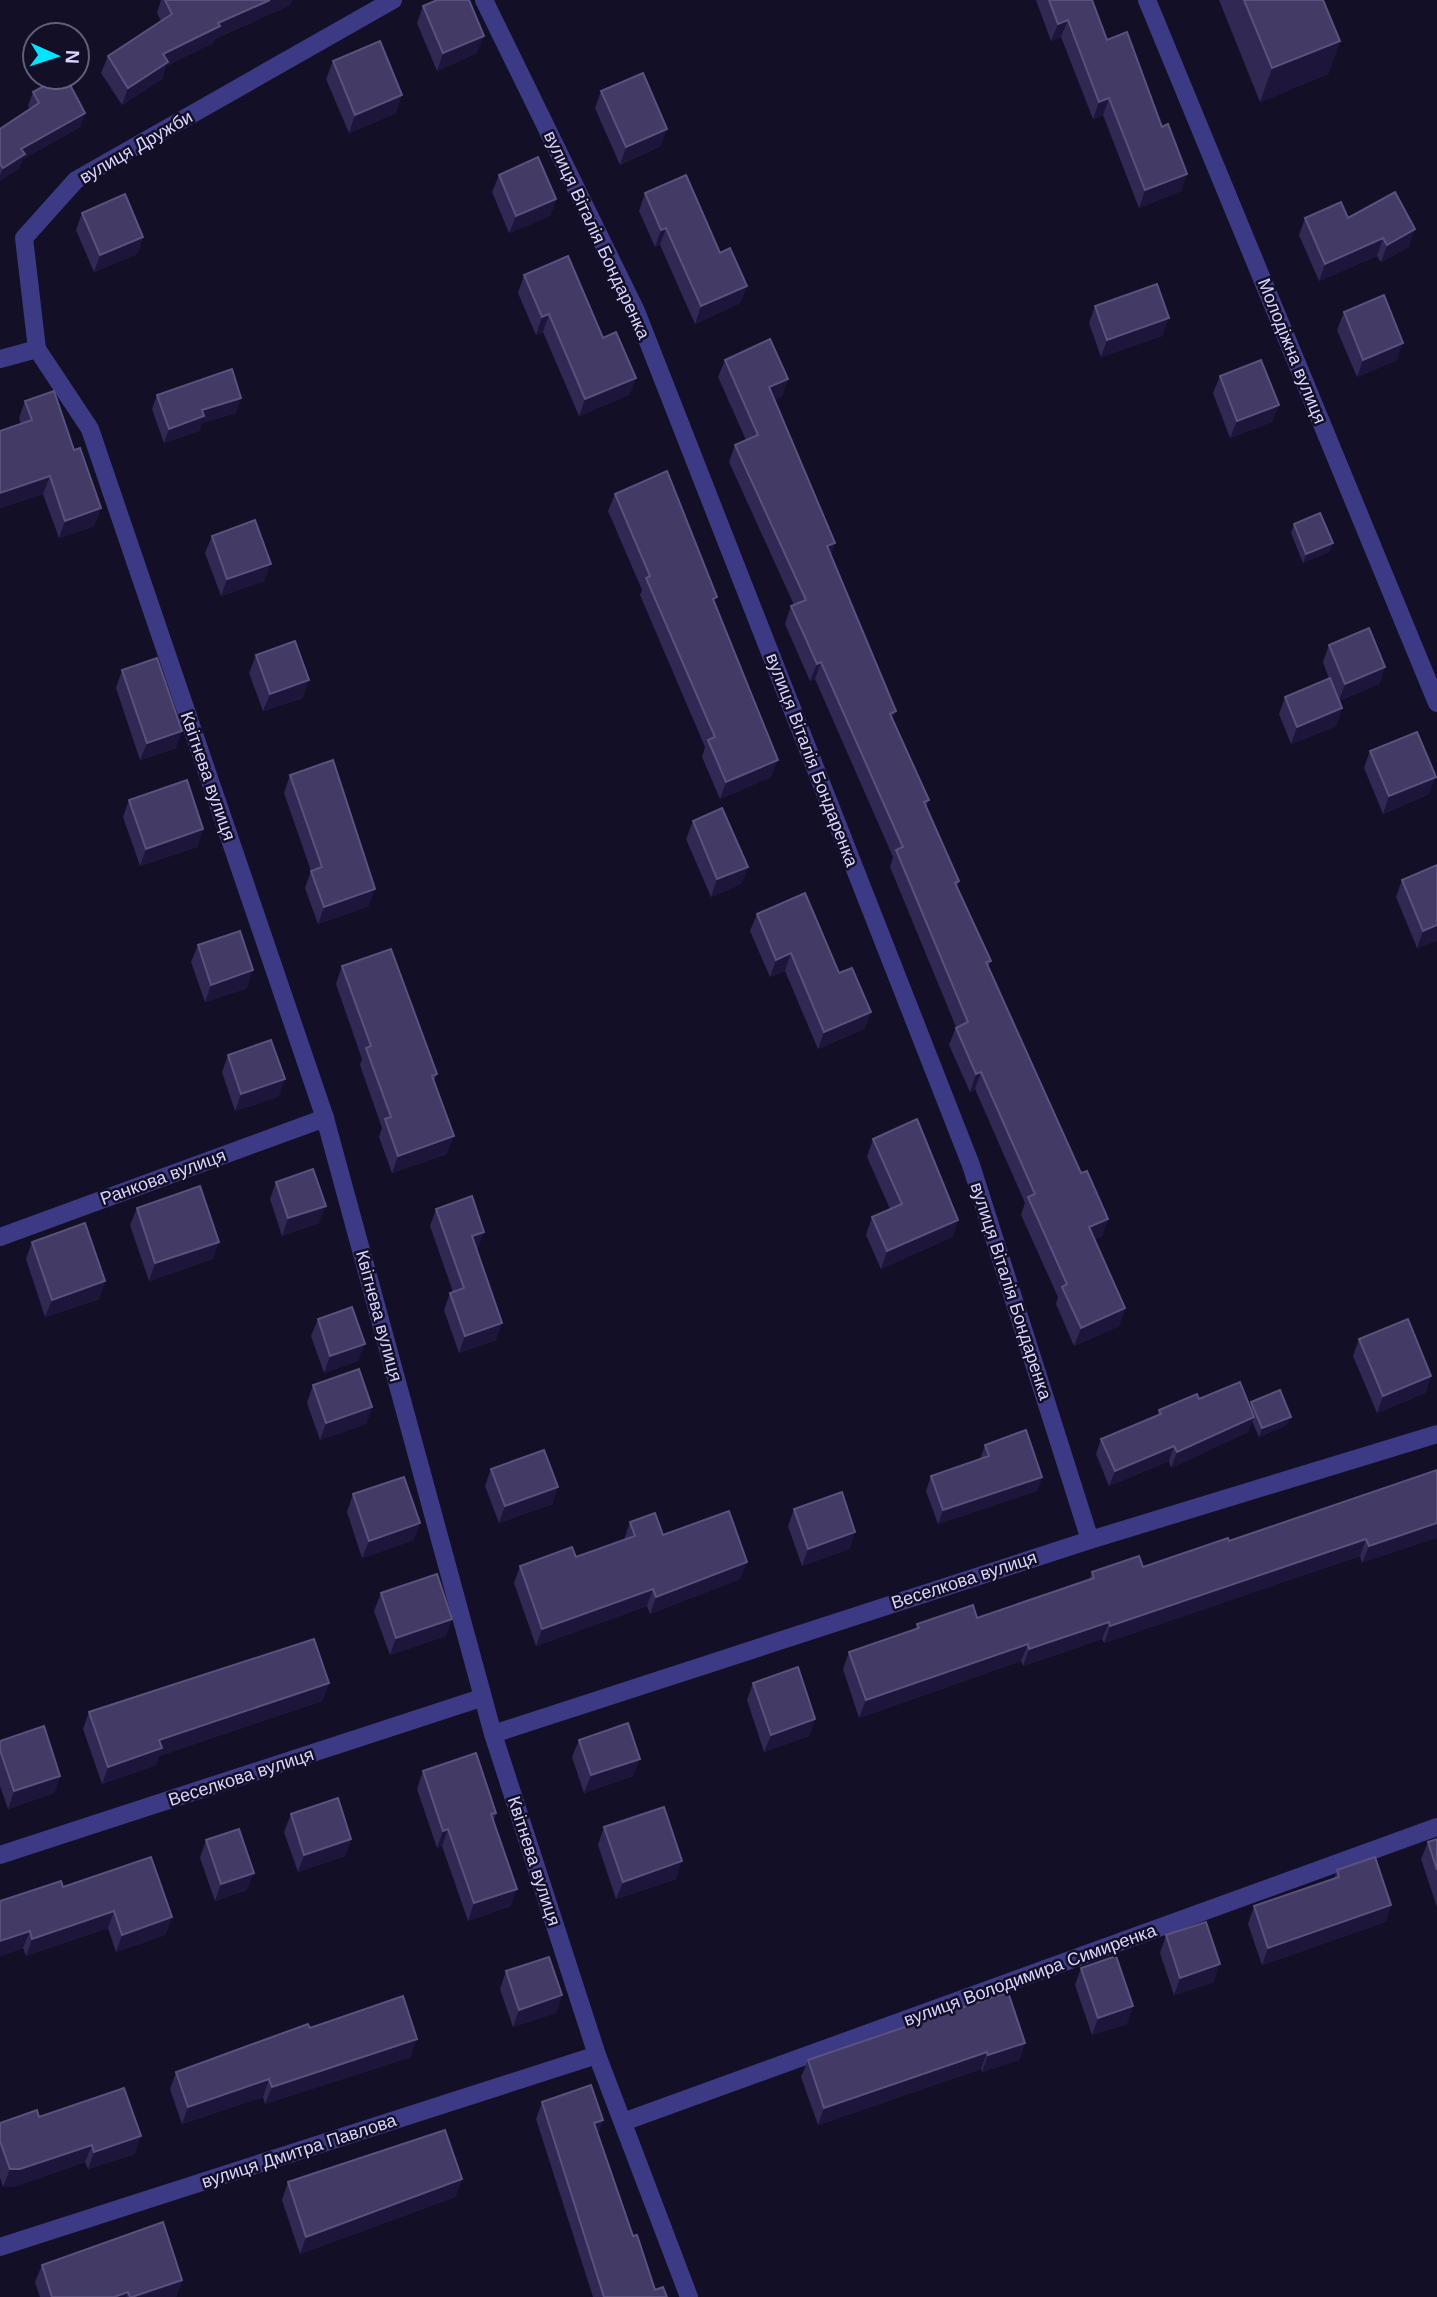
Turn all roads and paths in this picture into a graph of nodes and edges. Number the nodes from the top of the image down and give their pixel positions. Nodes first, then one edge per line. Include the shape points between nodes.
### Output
1 (393, 0) edge
2 (484, 0) edge
3 (1147, 0) edge
4 (37, 349) junction
5 (0, 359) edge
6 (1437, 703) edge
7 (326, 1118) junction
8 (0, 1237) edge
9 (1437, 1434) edge
10 (1090, 1539) junction
11 (481, 1698) junction
12 (493, 1734) junction
13 (1437, 1827) edge
14 (0, 1855) edge
15 (597, 2054) junction
16 (623, 2122) junction
17 (0, 2247) edge
18 (689, 2297) edge

1 - 4 street, вулиця Дружби via 76,180 24,238
2 - 10 street, вулиця Віталія Бондаренка via 636,311 971,1165
3 - 6 street, Молодіжна вулиця
4 - 5 street
4 - 7 street, Квітнева вулиця via 90,429
7 - 8 street, Ранкова вулиця
7 - 11 street, Квітнева вулиця
9 - 10 street, Веселкова вулиця
10 - 12 street, Веселкова вулиця
11 - 12 street, Квітнева вулиця
11 - 14 street, Веселкова вулиця
12 - 15 street, Квітнева вулиця
13 - 16 street, вулиця Володимира Симиренка
15 - 16 street, Квітнева вулиця
15 - 17 street, вулиця Дмитра Павлова
16 - 18 street, Квітнева вулиця

